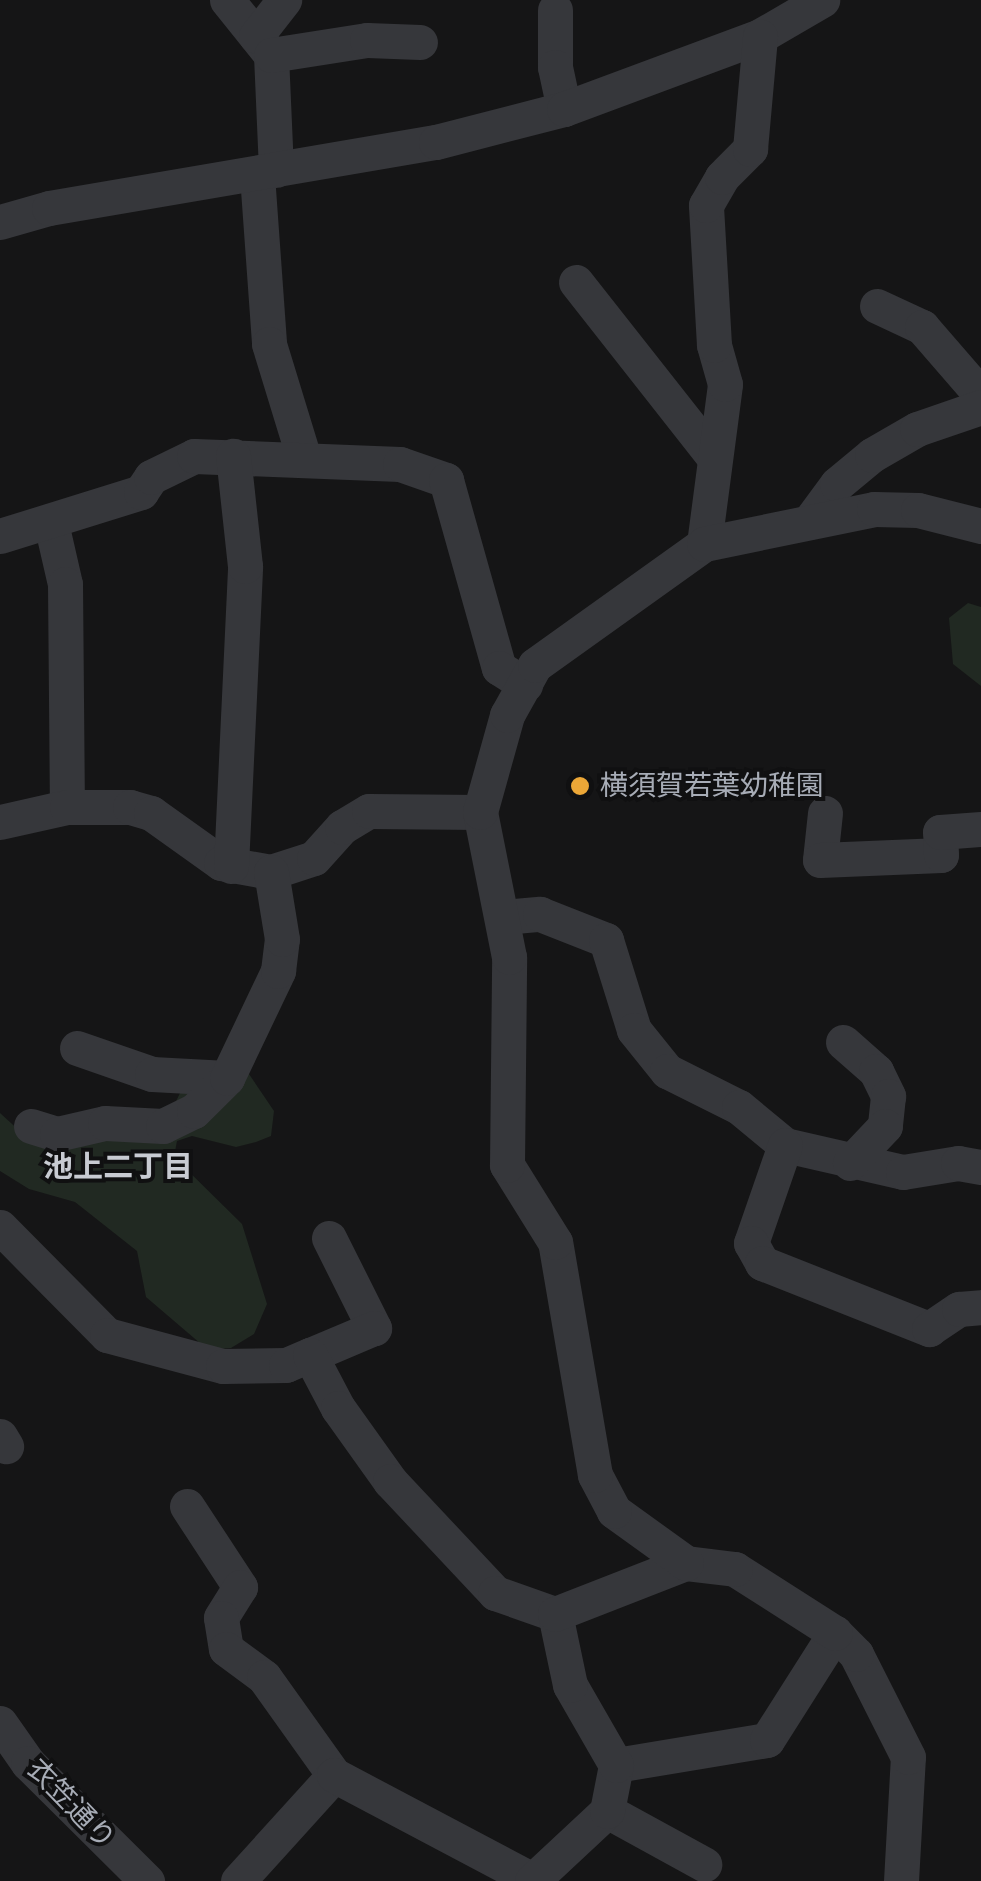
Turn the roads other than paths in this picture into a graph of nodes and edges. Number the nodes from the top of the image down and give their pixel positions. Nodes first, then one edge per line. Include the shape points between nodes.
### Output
1 (227, 0) edge
2 (284, 0) edge
3 (822, 0) edge
4 (555, 10) dead end
5 (760, 36) junction
6 (420, 42) dead end
7 (263, 46) junction
8 (564, 110) junction
9 (267, 173) junction
10 (0, 222) edge
11 (576, 282) dead end
12 (877, 306) dead end
13 (981, 395) edge
14 (981, 407) edge
15 (303, 455) junction
16 (712, 455) junction
17 (233, 456) junction
18 (809, 522) junction
19 (51, 524) junction
20 (981, 526) edge
21 (0, 536) edge
22 (704, 544) junction
23 (525, 684) junction
24 (67, 807) junction
25 (480, 812) junction
26 (825, 813) dead end
27 (0, 822) edge
28 (981, 829) edge
29 (231, 866) junction
30 (271, 872) junction
31 (503, 918) junction
32 (843, 1042) dead end
33 (77, 1048) dead end
34 (226, 1078) junction
35 (31, 1126) dead end
36 (786, 1146) junction
37 (850, 1163) junction
38 (981, 1167) edge
39 (0, 1227) edge
40 (329, 1238) dead end
41 (981, 1307) edge
42 (310, 1354) junction
43 (187, 1506) dead end
44 (686, 1563) junction
45 (555, 1614) junction
46 (835, 1633) junction
47 (0, 1723) edge
48 (616, 1766) junction
49 (334, 1775) junction
50 (607, 1810) junction
51 (704, 1864) dead end
52 (532, 1880) edge
53 (146, 1881) edge
54 (238, 1881) edge
55 (901, 1881) edge

1 - 7 street
2 - 7 street
3 - 5 street
4 - 8 street via 555,68
5 - 8 street
5 - 16 street via 750,149 706,204 714,345 725,384
6 - 7 street
7 - 9 street
8 - 9 street
9 - 10 street
9 - 15 street via 269,344
11 - 16 street
12 - 13 street via 922,328
14 - 18 street via 872,454 837,484
15 - 17 street
15 - 23 street via 400,464 446,480 499,668
16 - 22 street
17 - 19 street via 173,463 141,492
17 - 29 street via 245,566
18 - 20 street via 888,509
18 - 22 street
19 - 21 street
19 - 24 street via 65,584
22 - 23 street via 558,644
23 - 25 street via 508,715
24 - 27 street
24 - 29 street via 151,813
25 - 30 street via 369,811 342,826 314,858
25 - 31 street
26 - 28 street via 820,860 940,856 940,832
29 - 30 street
30 - 34 street via 282,939 278,970
31 - 36 street via 540,914 606,940 634,1030 667,1072 739,1106
31 - 44 street via 511,988 503,1096 508,1166 555,1242 595,1476 614,1511
32 - 37 street via 876,1072 888,1096 885,1126
33 - 34 street via 152,1074
34 - 35 street via 194,1111 163,1126 106,1123 57,1134
36 - 37 street
36 - 41 street via 751,1243 762,1263 929,1329 959,1309
37 - 38 street via 902,1172 958,1163
39 - 42 street via 107,1334 223,1366 286,1364
40 - 42 street via 374,1328
42 - 45 street via 338,1408 390,1481 495,1593
43 - 49 street via 240,1587 221,1618 226,1649 264,1677
44 - 45 street
44 - 46 street via 735,1569
45 - 48 street via 570,1685
46 - 48 street via 767,1740
46 - 55 street via 856,1654 908,1756
47 - 53 street, 衣笠通り via 28,1763
48 - 50 street
49 - 52 street
49 - 54 street
50 - 51 street
50 - 52 street

